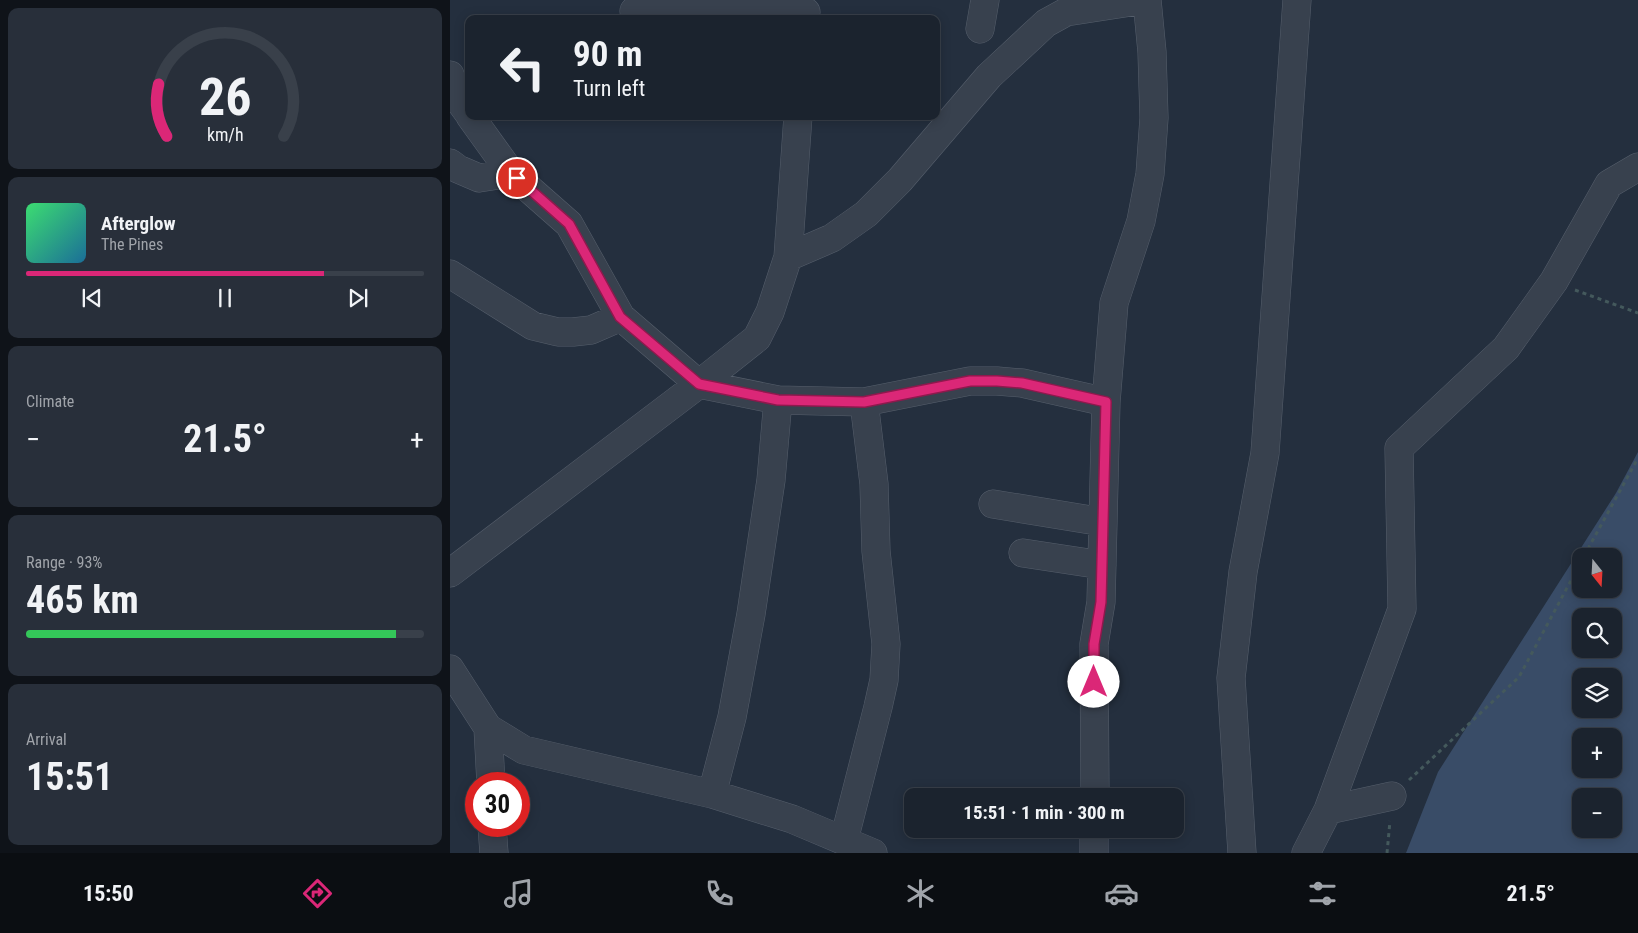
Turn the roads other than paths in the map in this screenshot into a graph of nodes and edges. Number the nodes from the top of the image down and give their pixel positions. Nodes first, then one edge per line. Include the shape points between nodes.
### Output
1 (985, 0) edge
2 (1146, 0) edge
3 (1297, 0) edge
4 (631, 10) edge
5 (806, 10) edge
6 (980, 29) dead end
7 (475, 120) edge
8 (798, 120) edge
9 (450, 163) edge
10 (1638, 167) edge
11 (511, 173) junction
12 (788, 257) junction
13 (450, 274) edge
14 (620, 317) junction
15 (699, 384) junction
16 (778, 400) junction
17 (864, 402) junction
18 (1106, 402) junction
19 (993, 504) dead end
20 (1103, 522) junction
21 (1023, 553) dead end
22 (1102, 565) junction
23 (450, 572) edge
24 (450, 669) edge
25 (488, 728) junction
26 (490, 772) edge
27 (1095, 788) edge
28 (712, 794) junction
29 (1392, 796) road end
30 (1328, 810) junction
31 (493, 837) edge
32 (1094, 838) edge
33 (844, 840) junction
34 (494, 853) edge
35 (873, 853) edge
36 (1094, 853) edge
37 (1242, 853) edge
38 (1306, 853) edge

1 - 6 street
2 - 12 street via 1066,12 1046,23 989,76 930,146 866,214 832,238
2 - 18 street via 1154,118 1150,174 1141,221 1114,303
3 - 37 street via 1265,453 1243,572 1231,678
4 - 5 street
7 - 11 street
8 - 12 street
9 - 11 street via 479,178
10 - 30 street via 1609,184 1554,282 1506,348 1399,448 1402,609
11 - 14 street via 569,224
12 - 15 street via 770,312 757,338
13 - 14 street via 533,326 573,332 591,330
14 - 15 street
15 - 16 street
15 - 23 street
16 - 17 street
16 - 28 street via 771,480 751,614 732,717
17 - 18 street via 970,381 997,381 1022,383
17 - 33 street via 874,484 876,551 886,644 884,680
18 - 20 street
19 - 20 street
20 - 22 street
21 - 22 street
22 - 27 street via 1101,602 1094,644
24 - 25 street
25 - 26 street
25 - 28 street via 524,750
28 - 33 street via 792,819
29 - 30 street
30 - 38 street
31 - 34 street
32 - 36 street
33 - 35 street

